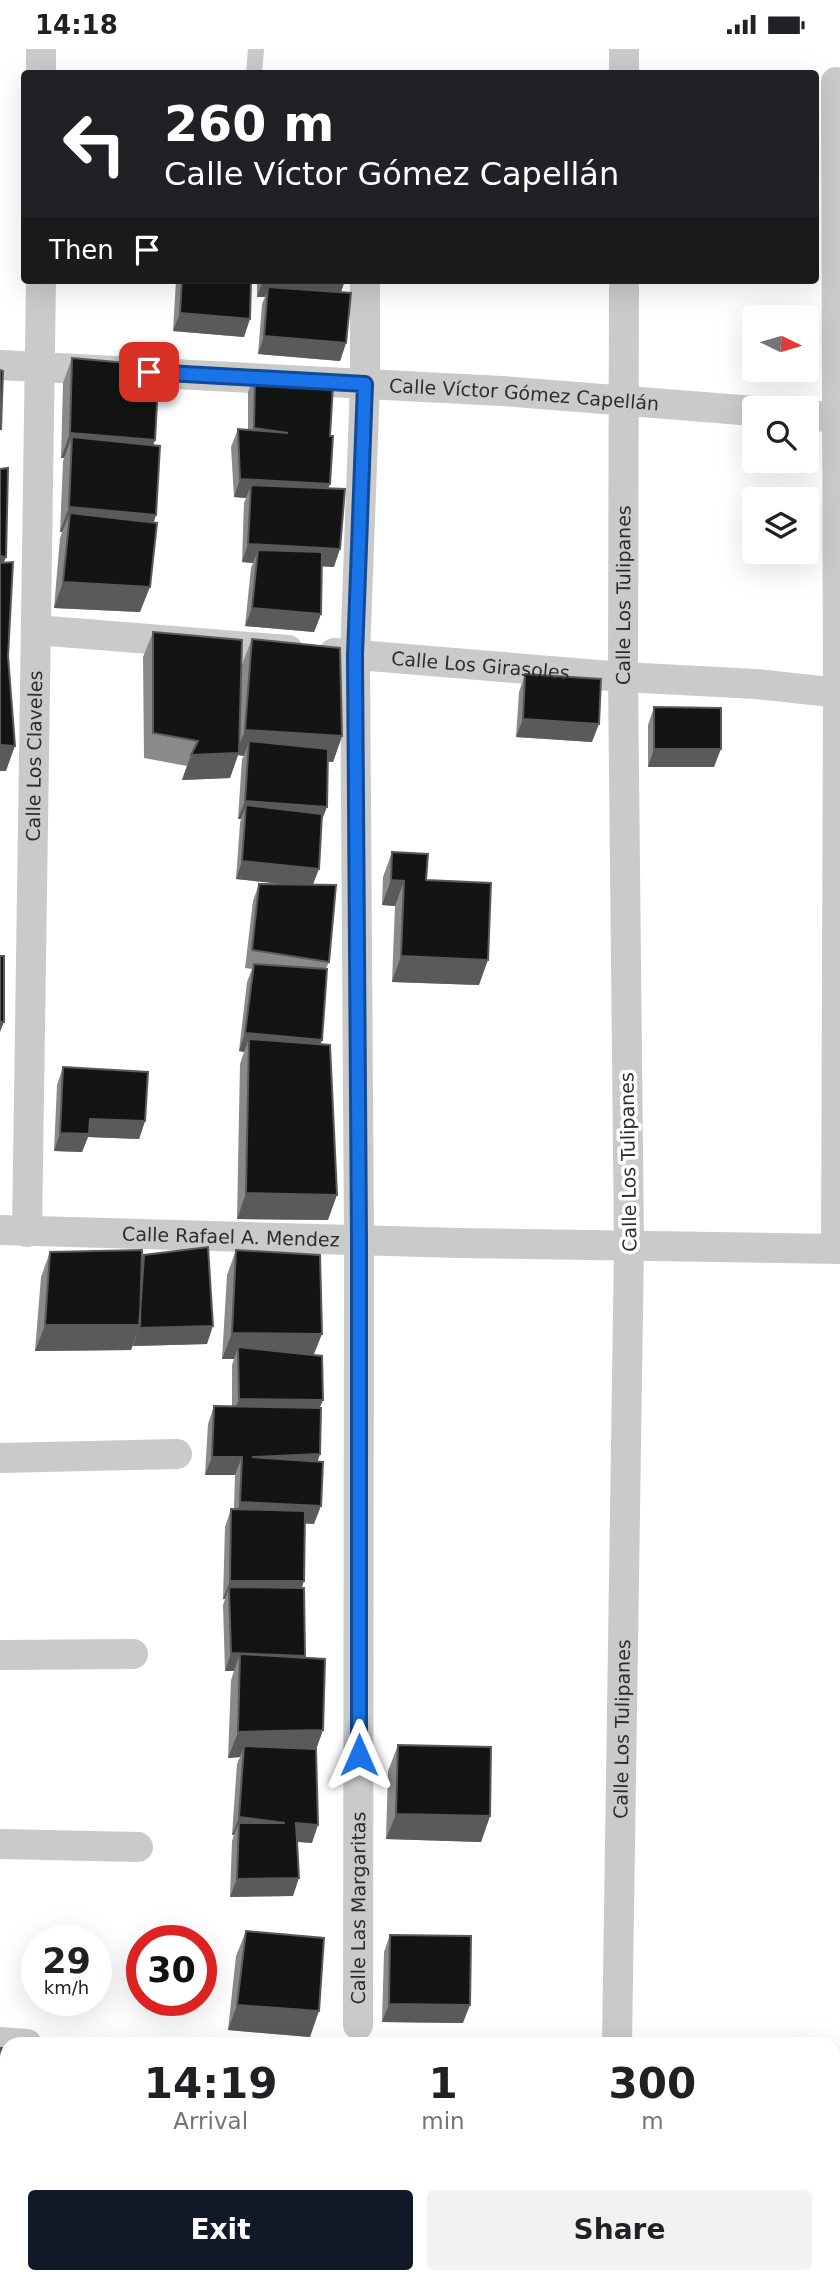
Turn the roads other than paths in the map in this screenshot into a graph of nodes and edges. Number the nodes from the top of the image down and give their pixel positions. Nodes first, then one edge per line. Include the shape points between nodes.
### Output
1 (41, 49) edge
2 (256, 49) edge
3 (624, 49) edge
4 (41, 70) edge
5 (254, 70) edge
6 (624, 70) edge
7 (836, 82) dead end
8 (825, 121) edge
9 (41, 284) edge
10 (365, 284) edge
11 (624, 284) edge
12 (0, 365) edge
13 (40, 367) junction
14 (365, 384) junction
15 (624, 401) junction
16 (742, 410) edge
17 (819, 416) edge
18 (838, 418) edge
19 (36, 630) junction
20 (355, 655) junction
21 (623, 677) junction
22 (839, 693) edge
23 (14, 1231) edge
24 (359, 1241) junction
25 (629, 1246) junction
26 (838, 1249) edge
27 (177, 1454) dead end
28 (0, 1458) edge
29 (133, 1654) dead end
30 (0, 1655) edge
31 (0, 1844) edge
32 (138, 1847) dead end
33 (358, 2025) dead end
34 (617, 2037) edge

1 - 4 street
2 - 5 lane
3 - 6 street
7 - 8 street
8 - 18 street
9 - 13 street, Calle Los Claveles
10 - 14 street, Calle Las Margaritas
11 - 15 street, Calle Los Tulipanes
12 - 13 street, Calle Víctor Gómez Capellán
13 - 14 street, Calle Víctor Gómez Capellán
13 - 19 street, Calle Los Claveles
14 - 15 street, Calle Víctor Gómez Capellán
14 - 20 street, Calle Las Margaritas
15 - 16 street, Calle Víctor Gómez Capellán
15 - 21 street, Calle Los Tulipanes
17 - 18 street
18 - 22 street
19 - 20 street, Calle Los Girasoles
19 - 23 street, Calle Los Claveles
20 - 21 street, Calle Los Girasoles
20 - 24 street, Calle Las Margaritas
21 - 22 street, Calle Los Girasoles
21 - 25 street, Calle Los Tulipanes
22 - 26 street
23 - 24 street, Calle Rafael A. Mendez
24 - 25 street, Calle Rafael A. Mendez
24 - 33 street, Calle Las Margaritas
25 - 26 street, Calle Rafael A. Mendez
25 - 34 street, Calle Los Tulipanes
27 - 28 street
29 - 30 street
31 - 32 street

